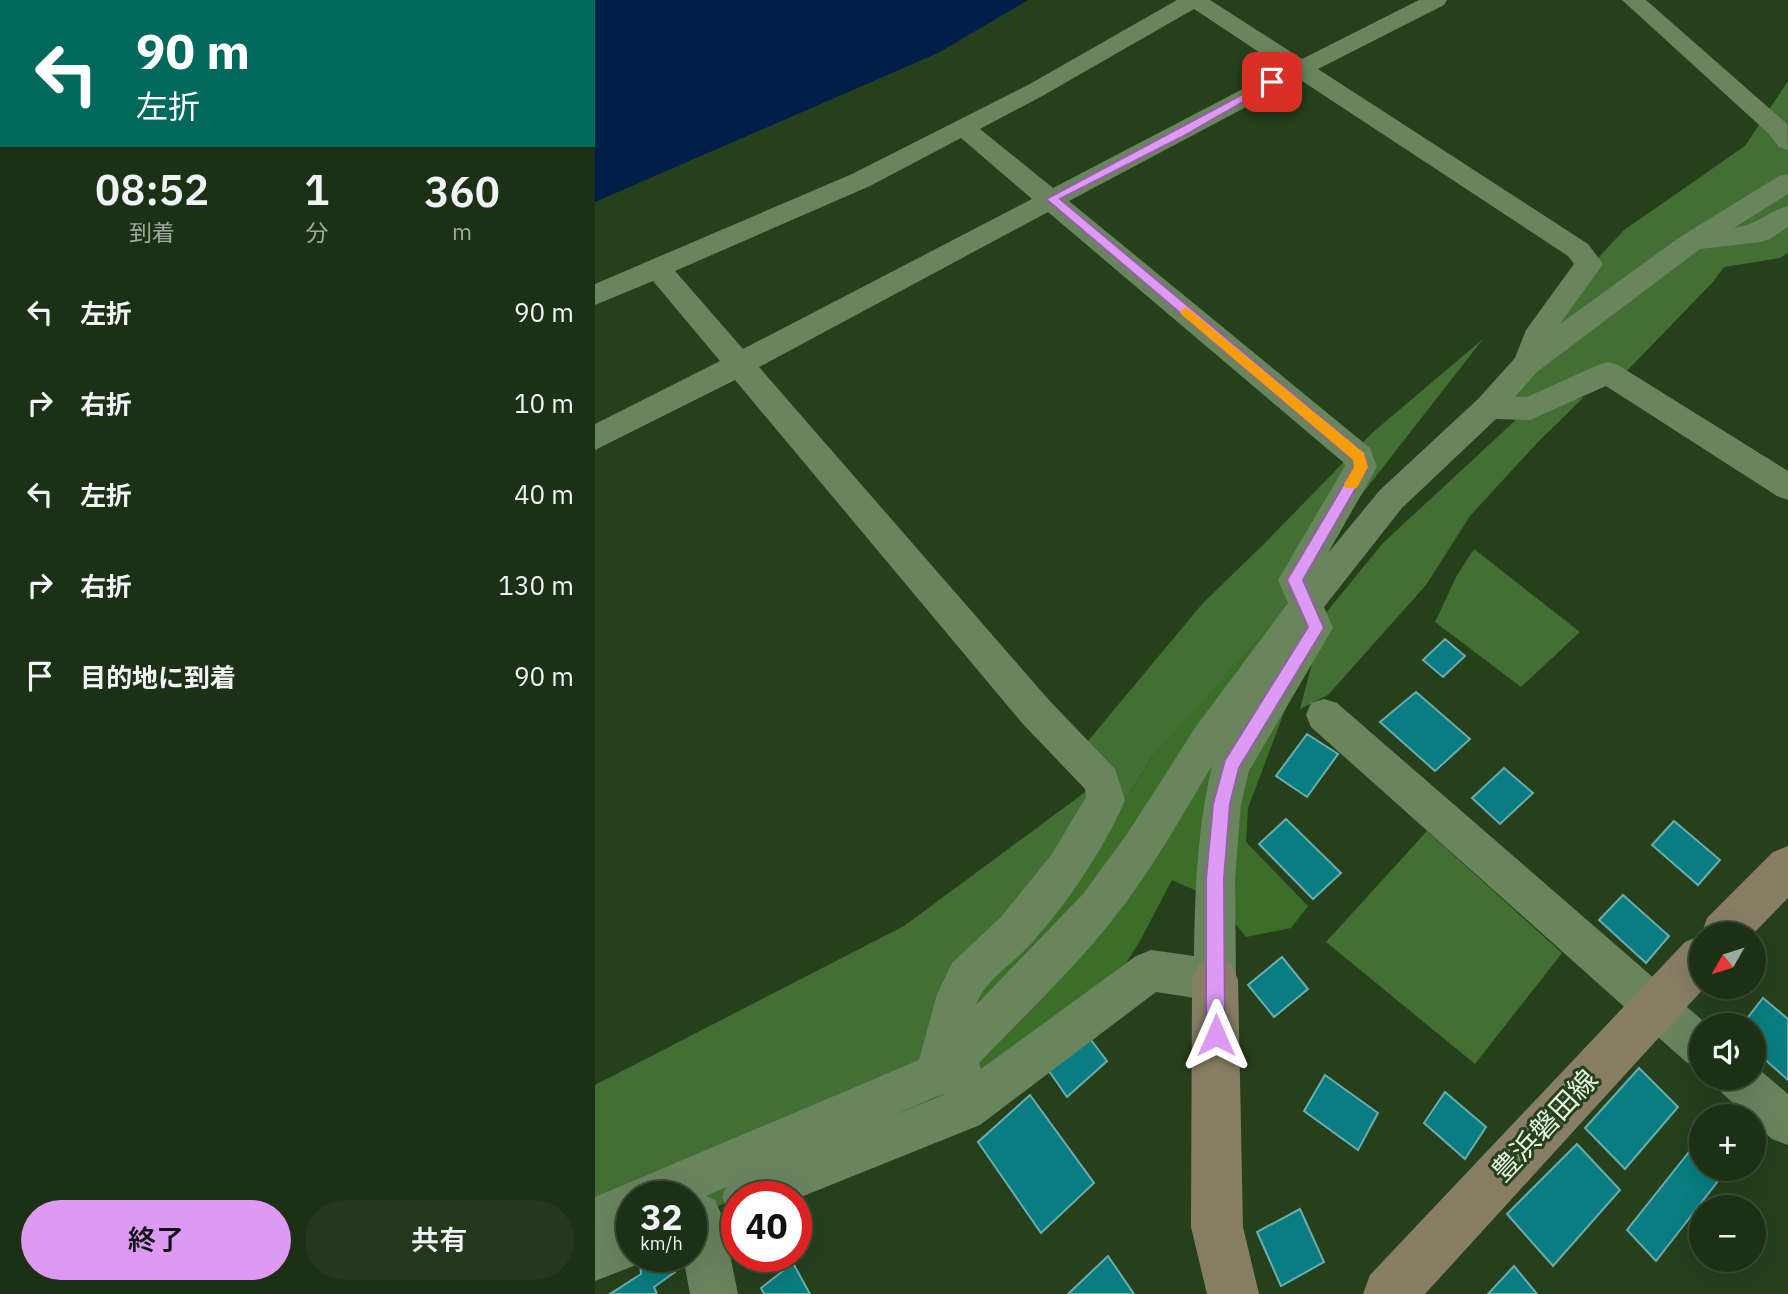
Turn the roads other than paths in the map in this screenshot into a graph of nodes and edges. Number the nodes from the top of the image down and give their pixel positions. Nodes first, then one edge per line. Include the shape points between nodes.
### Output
1 (1194, 0) edge
2 (1436, 0) edge
3 (1633, 0) edge
4 (1300, 68) junction
5 (964, 128) junction
6 (1788, 142) edge
7 (1788, 182) edge
8 (1052, 199) junction
9 (1788, 215) edge
10 (1690, 243) junction
11 (656, 267) junction
12 (595, 295) edge
13 (1527, 364) junction
14 (740, 365) junction
15 (1489, 407) junction
16 (595, 438) edge
17 (1788, 487) edge
18 (1304, 606) junction
19 (1324, 715) dead end
20 (1788, 867) edge
21 (1735, 922) edge
22 (1689, 970) edge
23 (1215, 980) junction
24 (1134, 981) junction
25 (1654, 1006) junction
26 (1689, 1037) edge
27 (937, 1074) junction
28 (1751, 1090) edge
29 (1788, 1123) edge
30 (687, 1181) edge
31 (785, 1181) edge
32 (616, 1211) edge
33 (709, 1212) edge
34 (595, 1220) edge
35 (616, 1249) edge
36 (595, 1258) edge
37 (714, 1294) edge
38 (1233, 1294) edge
39 (1389, 1294) edge

1 - 4 street
1 - 5 street
2 - 4 street
3 - 6 street
4 - 8 street
4 - 13 street via 1578,250 1590,264 1536,337
5 - 8 street
5 - 11 street via 861,180
7 - 10 street
8 - 14 street
8 - 18 street via 1359,457 1361,467 1295,580
9 - 10 street via 1761,233
10 - 13 street
11 - 12 street
11 - 14 street
13 - 15 street
14 - 16 street
14 - 27 street via 1035,711 1102,781 1106,800 1066,869 1015,931 967,978 958,994
15 - 17 street via 1530,409 1608,373
15 - 18 street via 1391,499
18 - 23 street via 1316,628 1231,766 1221,804
18 - 27 street via 1097,908
19 - 25 street
20 - 21 main road
22 - 25 main road, 豊浜磐田線
23 - 24 street via 1151,971
23 - 38 main road via 1217,1227
24 - 27 street via 979,1067
24 - 31 street via 964,1109
25 - 26 street
25 - 39 main road, 豊浜磐田線
27 - 30 street
28 - 29 street
32 - 34 street
33 - 37 street
35 - 36 street

